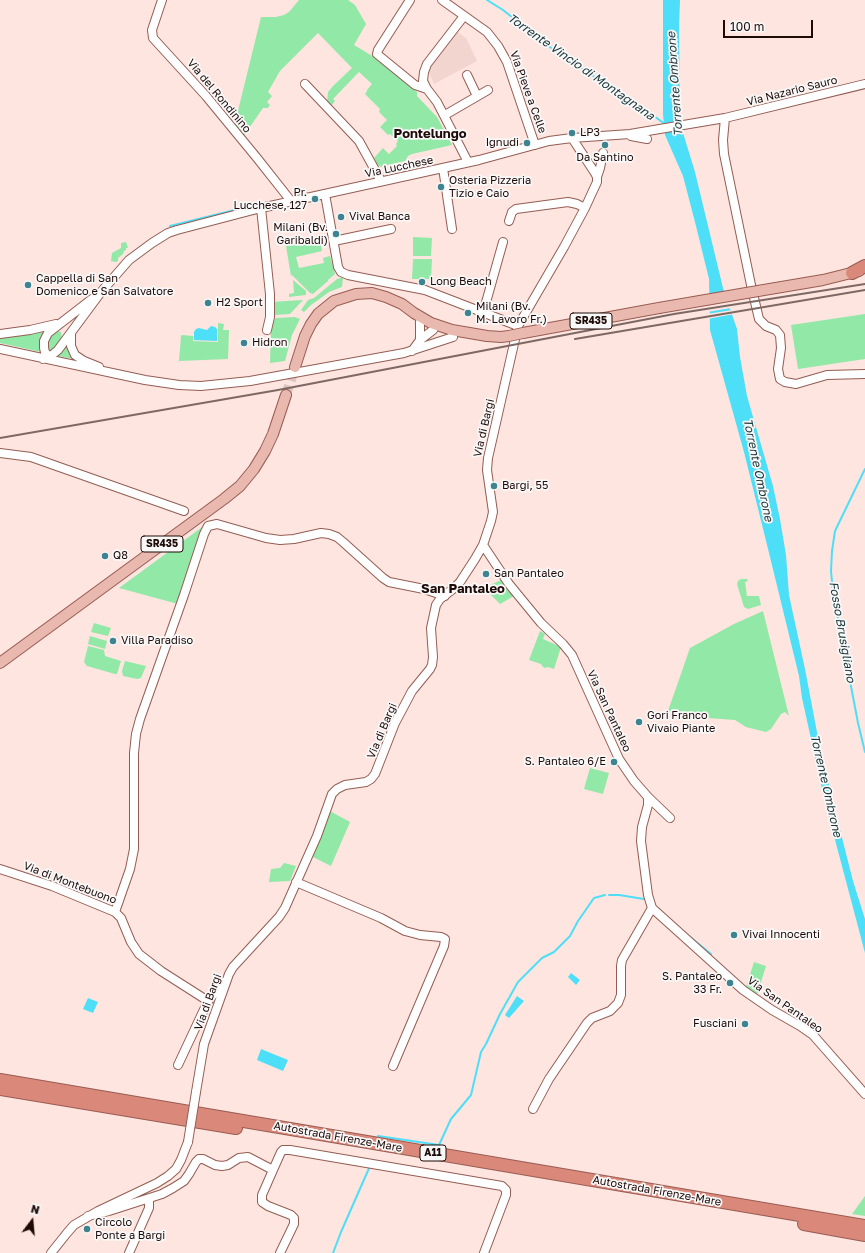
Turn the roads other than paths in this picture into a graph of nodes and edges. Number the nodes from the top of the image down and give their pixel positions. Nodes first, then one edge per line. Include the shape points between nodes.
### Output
1 (162, 0) edge
2 (410, 0) edge
3 (442, 0) edge
4 (464, 16) junction
5 (466, 75) dead end
6 (305, 84) dead end
7 (865, 84) edge
8 (427, 89) junction
9 (488, 90) dead end
10 (477, 96) junction
11 (445, 115) junction
12 (725, 118) junction
13 (572, 138) junction
14 (535, 145) junction
15 (603, 154) dead end
16 (468, 162) junction
17 (443, 168) junction
18 (597, 177) junction
19 (381, 181) junction
20 (325, 194) junction
21 (291, 202) junction
22 (261, 208) junction
23 (585, 208) junction
24 (509, 221) dead end
25 (391, 229) dead end
26 (452, 229) dead end
27 (334, 241) junction
28 (503, 242) dead end
29 (865, 266) edge
30 (865, 270) edge
31 (852, 273) junction
32 (101, 292) junction
33 (395, 301) junction
34 (483, 313) junction
35 (420, 322) junction
36 (61, 323) junction
37 (436, 329) junction
38 (267, 330) dead end
39 (521, 330) junction
40 (71, 332) junction
41 (0, 334) edge
42 (505, 336) junction
43 (453, 337) junction
44 (420, 340) junction
45 (431, 344) junction
46 (0, 349) edge
47 (412, 351) junction
48 (48, 359) junction
49 (295, 367) tunnel mouth
50 (115, 374) junction
51 (865, 374) edge
52 (286, 395) tunnel mouth
53 (4, 454) edge
54 (184, 511) dead end
55 (483, 545) junction
56 (445, 596) junction
57 (0, 663) edge
58 (648, 797) junction
59 (670, 818) dead end
60 (0, 868) edge
61 (296, 882) junction
62 (652, 908) junction
63 (115, 912) junction
64 (227, 978) junction
65 (208, 1001) junction
66 (178, 1065) dead end
67 (393, 1066) dead end
68 (0, 1080) edge
69 (0, 1089) edge
70 (865, 1094) edge
71 (533, 1109) dead end
72 (273, 1170) junction
73 (149, 1199) junction
74 (88, 1216) junction
75 (865, 1226) edge
76 (865, 1235) edge
77 (51, 1253) edge
78 (129, 1253) edge
79 (280, 1253) edge
80 (484, 1253) edge

1 - 21 street, Via del Rondinino via 153,27 153,38 206,96
2 - 8 street via 377,54 415,85
3 - 4 street, Via Pieve a Celle
4 - 8 street via 428,64 423,81
4 - 14 street, Via Pieve a Celle via 486,32 502,52
5 - 10 street
6 - 19 street via 359,141
7 - 12 street, Via Nazario Sauro
8 - 11 street
9 - 10 street
10 - 11 street
11 - 16 street
12 - 13 street, Via Lucchese via 644,136
12 - 51 street via 724,154 757,314 760,321 776,330 781,338 778,369 780,379 796,384 827,375
13 - 14 street, Via Lucchese
13 - 18 street
14 - 16 street, Via Lucchese
15 - 18 street, Via di Bargi
16 - 17 street, Via Lucchese
17 - 19 street, Via Lucchese
17 - 26 street
18 - 23 street, Via di Bargi
19 - 20 street, Via Lucchese
20 - 21 street, Via Lucchese
20 - 27 street
21 - 22 street, Via Lucchese
22 - 32 street, Via Lucchese via 168,233 134,256
22 - 38 street via 270,294
23 - 24 street via 568,202 516,209
23 - 39 street, Via di Bargi
25 - 27 street
27 - 34 street via 338,267 343,273 422,289
28 - 34 street
29 - 31 highway
30 - 31 main road, SR435
31 - 39 main road, SR435, bridge
32 - 36 street, Via Lucchese
32 - 40 street, Via Lucchese
33 - 35 main road, SR435
33 - 37 main road
33 - 49 main road, SR435 via 380,295 364,293 334,301 318,314 311,324
34 - 39 street
35 - 37 main road, SR435
35 - 44 street
36 - 41 street, Via Lucchese
36 - 48 street, Via Lucchese via 45,338 44,348
37 - 42 main road via 472,335
37 - 43 main road, SR435
37 - 44 street
37 - 45 street via 435,339
39 - 42 main road, SR435, bridge
39 - 55 street, Via di Bargi via 488,458 487,470 493,512
40 - 48 street, Via Lucchese
40 - 50 street via 71,346 75,355
42 - 43 main road, SR435 via 478,341
43 - 45 street
44 - 47 street
45 - 47 street
46 - 48 street
47 - 50 street via 245,382 210,385 179,385
48 - 50 street
52 - 57 main road, SR435 via 265,451 240,486
53 - 54 street via 36,459
55 - 56 street, Via di Bargi via 460,582
55 - 58 street, Via San Pantaleo via 509,584 572,656 619,759
56 - 61 street, Via di Bargi via 436,605 432,620 433,658 430,669 412,691 395,723 375,774 366,782 345,785 332,794
56 - 63 street via 422,588 389,582 340,539 329,534 280,540 214,524 208,526 136,734 134,849
58 - 59 street, Via San Pantaleo
58 - 62 street via 642,841 648,895
60 - 63 street, Via di Montebuono
61 - 64 street, Via di Bargi via 282,912 233,967
61 - 67 street via 382,918 405,931 445,939
62 - 70 street, Via San Pantaleo via 743,990 813,1035
62 - 71 street via 622,960 621,995 618,1004 610,1011 586,1022
63 - 65 street, Via di Montebuono via 139,954
64 - 65 street
64 - 74 street, Via di Bargi, bridge via 204,1044 188,1142 179,1165 164,1179
65 - 66 street
68 - 75 highway, Autostrada Firenze-Mare / A11
69 - 76 highway, Autostrada Firenze-Mare / A11
72 - 73 street via 248,1157 222,1166 199,1159 181,1183
72 - 79 street via 262,1200 271,1207 291,1215 294,1220
72 - 80 street via 281,1152 290,1150 502,1186 506,1190 506,1195
73 - 74 street
73 - 78 street via 149,1208
74 - 77 street, Via di Bargi via 70,1229

